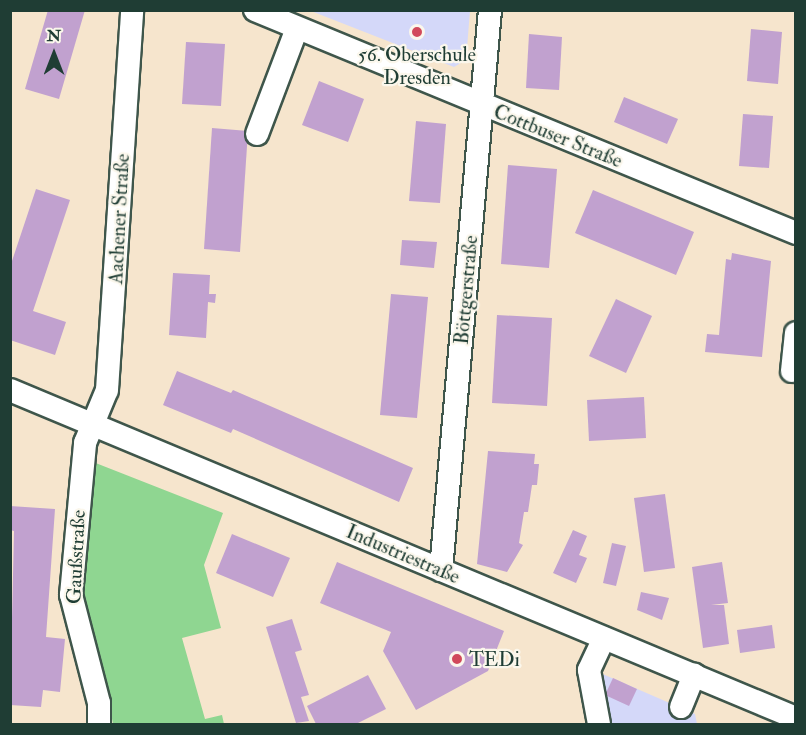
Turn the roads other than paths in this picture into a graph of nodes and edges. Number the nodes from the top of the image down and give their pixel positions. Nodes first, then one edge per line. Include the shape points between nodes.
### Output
1 (132, 10) edge
2 (255, 10) edge
3 (490, 10) edge
4 (297, 28) junction
5 (482, 104) junction
6 (257, 134) dead end
7 (795, 233) edge
8 (795, 333) edge
9 (792, 371) dead end
10 (10, 390) edge
11 (94, 425) junction
12 (441, 570) junction
13 (604, 638) junction
14 (694, 675) junction
15 (681, 707) dead end
16 (795, 718) edge
17 (99, 724) edge
18 (599, 724) edge

1 - 11 street, Aachener Straße via 107,390
2 - 4 street, Cottbuser Straße
3 - 5 street, Böttgerstraße
4 - 5 street, Cottbuser Straße
4 - 6 street
5 - 7 street, Cottbuser Straße
5 - 12 street, Böttgerstraße
8 - 9 street
10 - 11 street, Industriestraße
11 - 12 street, Industriestraße
11 - 17 street, Gaußstraße via 85,442 71,595 99,704
12 - 13 street, Industriestraße
13 - 14 street, Industriestraße
13 - 18 street via 589,670
14 - 15 street
14 - 16 street, Industriestraße

